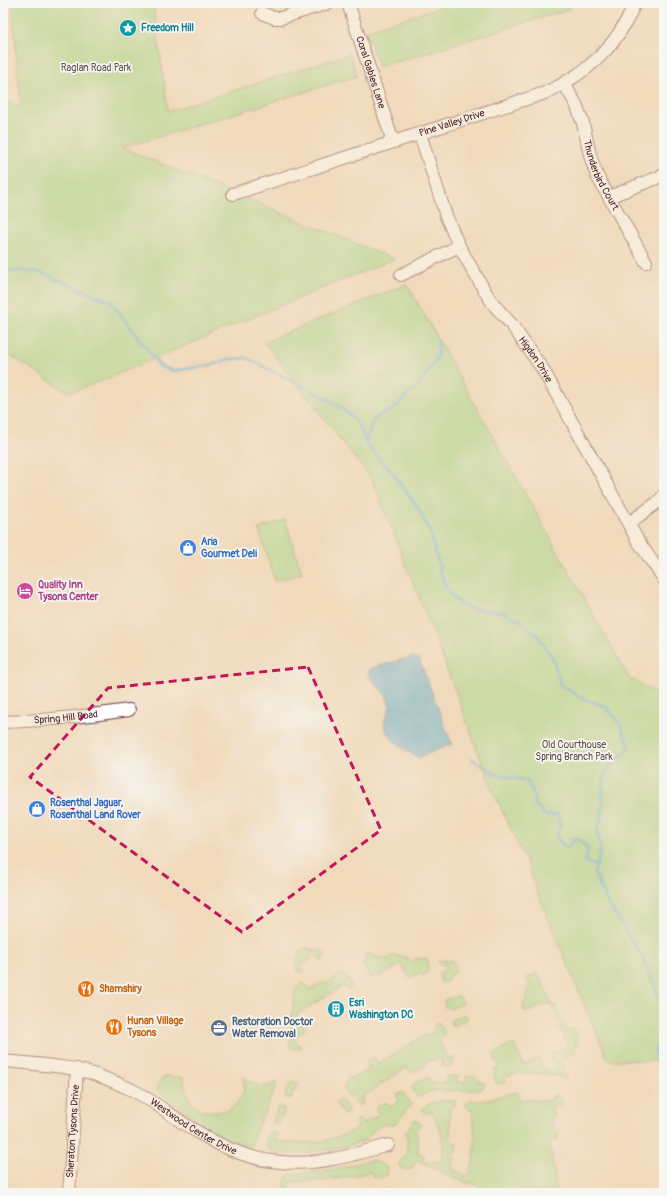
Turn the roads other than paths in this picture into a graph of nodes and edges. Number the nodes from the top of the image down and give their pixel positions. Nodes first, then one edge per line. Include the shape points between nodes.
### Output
1 (328, 3) edge
2 (348, 3) edge
3 (635, 3) edge
4 (262, 13) dead end
5 (564, 84) junction
6 (420, 134) junction
7 (392, 142) junction
8 (664, 175) edge
9 (233, 194) dead end
10 (609, 197) junction
11 (459, 246) junction
12 (646, 262) dead end
13 (401, 274) dead end
14 (664, 495) edge
15 (629, 523) junction
16 (664, 579) edge
17 (129, 710) dead end
18 (3, 722) edge
19 (3, 1062) edge
20 (77, 1069) junction
21 (388, 1145) dead end
22 (69, 1193) edge

1 - 4 street via 281,18
2 - 7 street, Coral Gables Lane
3 - 5 street, Pine Valley Drive via 610,46 581,74
5 - 6 street, Pine Valley Drive via 545,93
5 - 10 street, Thunderbird Court via 584,123 597,176
6 - 7 street, Pine Valley Drive
6 - 11 street, Higdon Drive via 446,216
7 - 9 street, Pine Valley Drive
8 - 10 street
10 - 12 street, Thunderbird Court
11 - 13 street
11 - 15 street, Higdon Drive via 486,293 542,368
14 - 15 street
15 - 16 street, Higdon Drive
17 - 18 street, Spring Hill Road via 57,719
19 - 20 street, Westwood Center Drive
20 - 21 street, Westwood Center Drive via 145,1096 214,1142 256,1158 280,1162 309,1162 335,1159
20 - 22 street, Sheraton Tysons Drive

